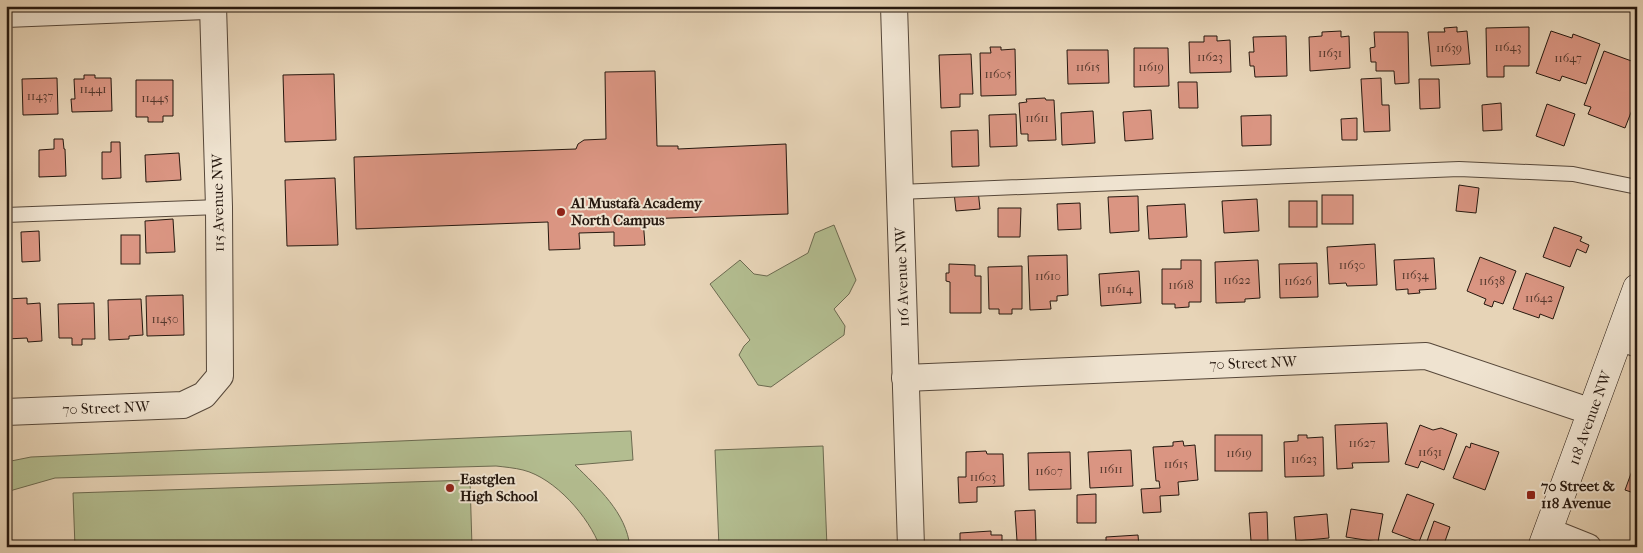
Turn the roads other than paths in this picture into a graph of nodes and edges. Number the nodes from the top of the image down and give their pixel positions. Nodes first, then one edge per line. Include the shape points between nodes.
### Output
1 (206, 6) edge
2 (213, 6) edge
3 (894, 6) edge
4 (6, 14) edge
5 (1637, 187) edge
6 (900, 192) junction
7 (219, 207) junction
8 (6, 215) edge
9 (1637, 288) edge
10 (1627, 347) edge
11 (906, 378) junction
12 (204, 395) joint
13 (6, 412) edge
14 (1592, 412) junction
15 (1545, 539) edge
16 (911, 547) edge
17 (1588, 547) edge

1 - 4 street
2 - 7 street, 115 Avenue NW
3 - 6 street, 116 Avenue NW
5 - 6 lane via 1573,174 1459,169
6 - 11 street, 116 Avenue NW
7 - 8 lane
7 - 12 street, 115 Avenue NW via 220,376
9 - 10 main road, 118 Avenue NW
10 - 14 main road, 118 Avenue NW
11 - 14 street, 70 Street NW via 1426,356
11 - 16 street, 116 Avenue NW
12 - 13 street, 70 Street NW via 183,405
14 - 15 main road, 118 Avenue NW
15 - 17 street

